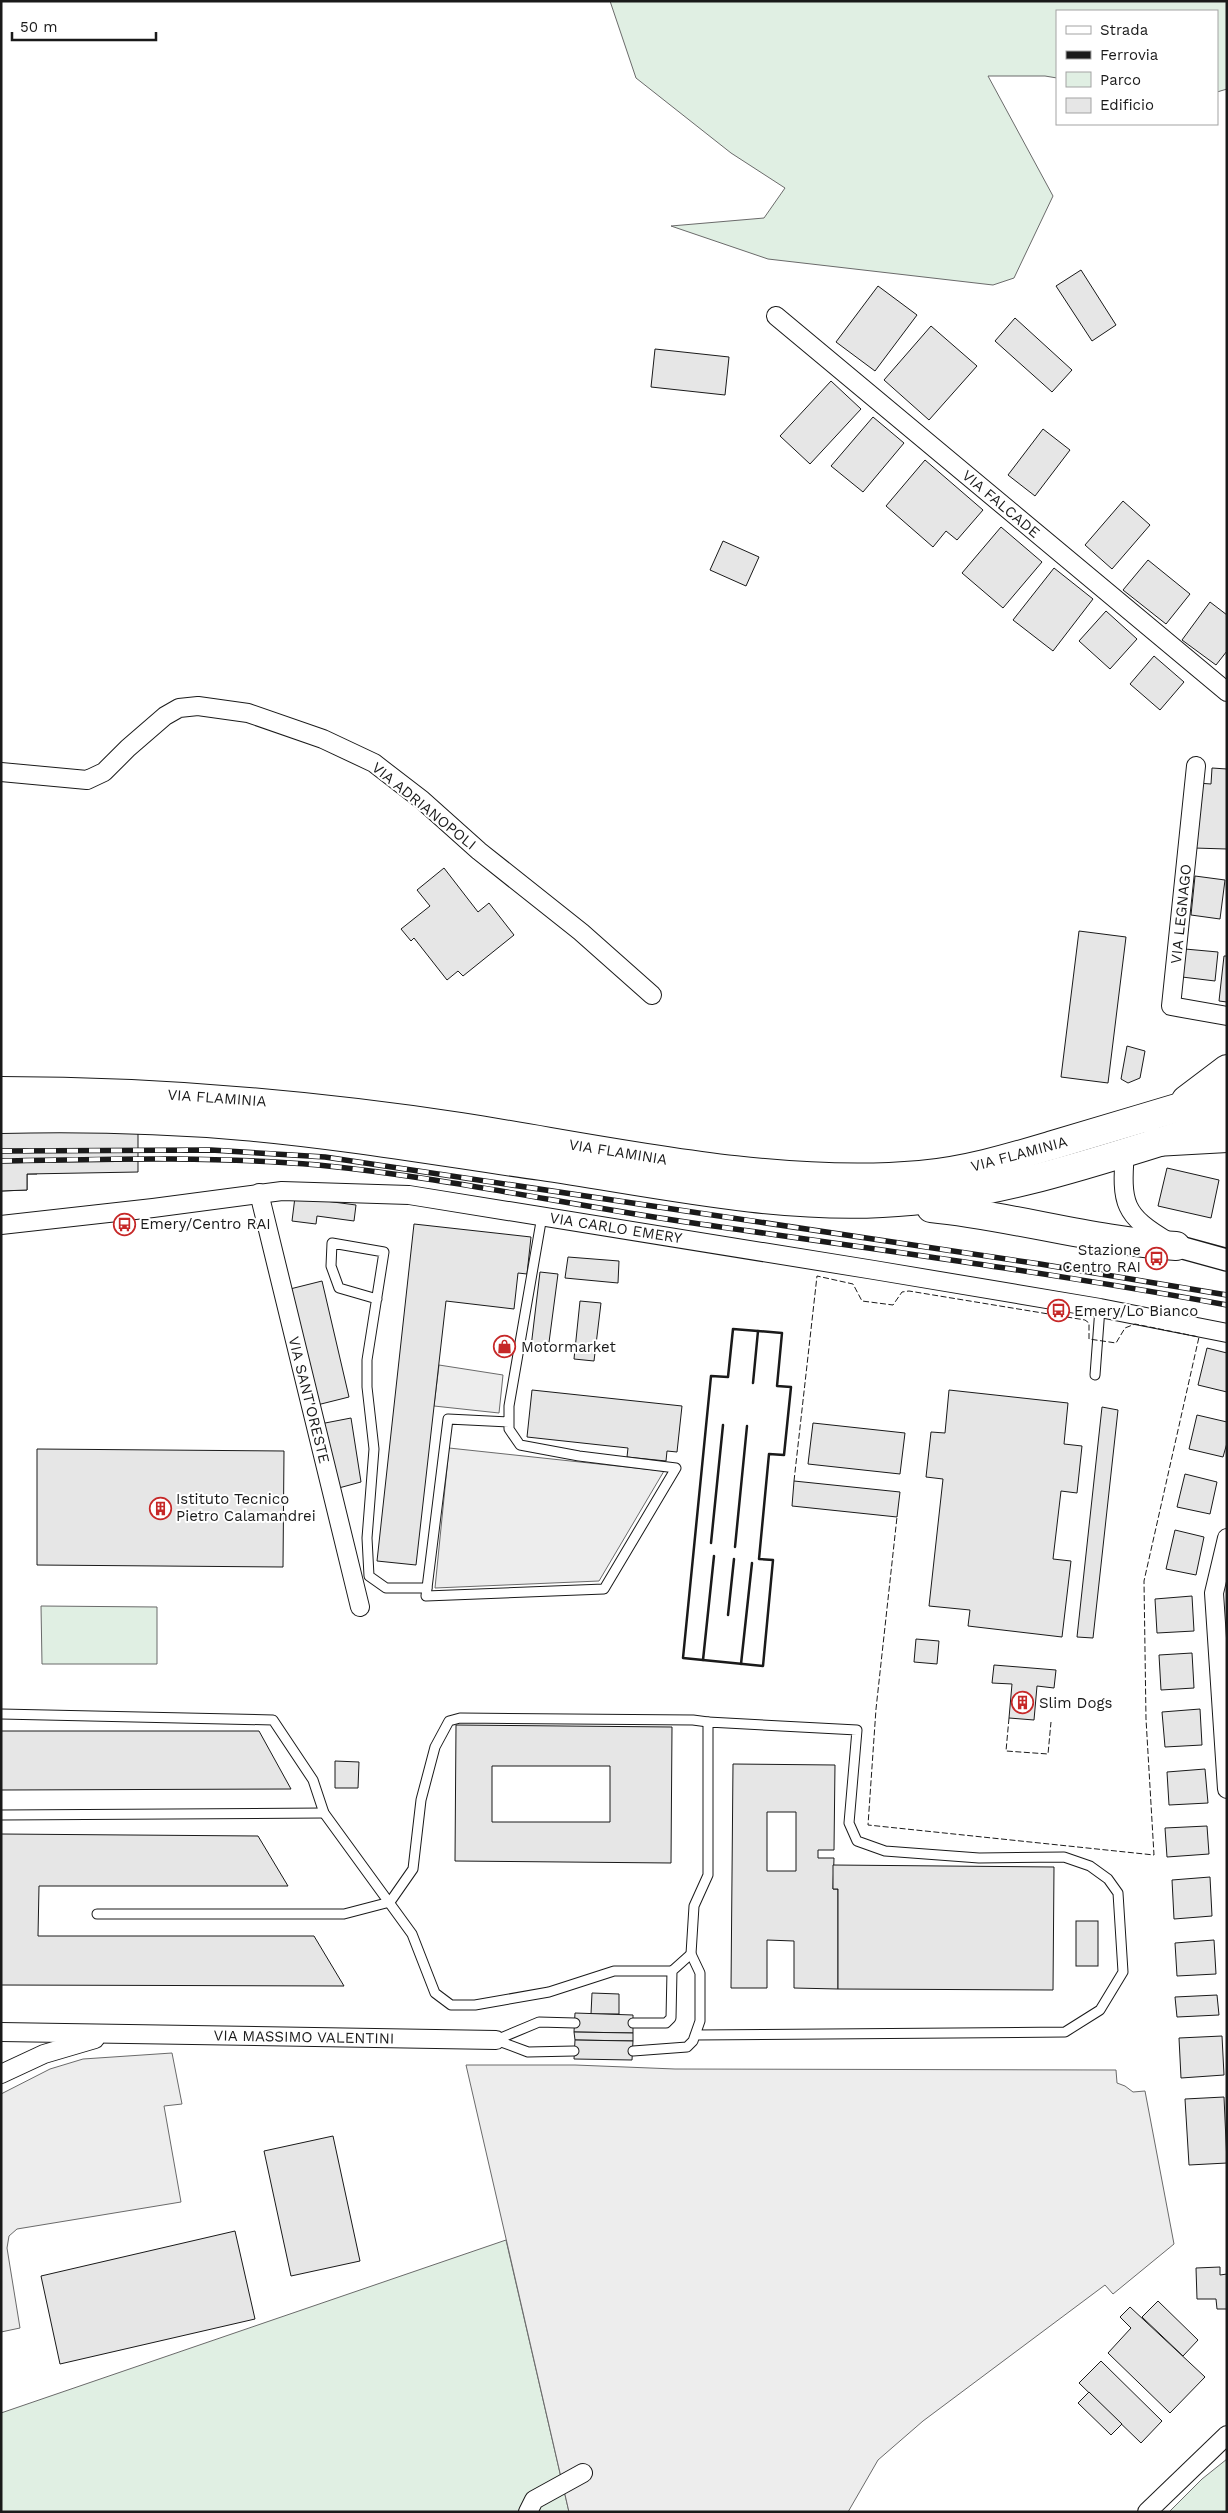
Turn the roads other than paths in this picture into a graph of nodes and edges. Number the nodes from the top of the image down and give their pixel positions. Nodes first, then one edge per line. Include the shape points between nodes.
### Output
1 (776, 316) dead end
2 (1227, 692) edge
3 (1196, 766) dead end
4 (1, 772) edge
5 (652, 995) dead end
6 (1227, 1016) edge
7 (1226, 1087) edge
8 (1, 1091) edge
9 (1, 1119) edge
10 (1227, 1121) edge
11 (1227, 1138) edge
12 (1155, 1142) junction
13 (1125, 1151) junction
14 (259, 1193) junction
15 (887, 1203) junction
16 (542, 1216) junction
17 (1, 1225) edge
18 (1176, 1246) junction
19 (1227, 1260) edge
20 (377, 1299) junction
21 (1100, 1308) junction
22 (1227, 1333) edge
23 (1095, 1375) dead end
24 (509, 1422) junction
25 (1227, 1538) edge
26 (427, 1588) junction
27 (360, 1607) dead end
28 (1, 1714) edge
29 (708, 1722) junction
30 (1227, 1789) edge
31 (324, 1813) junction
32 (1, 1815) edge
33 (390, 1902) junction
34 (97, 1914) dead end
35 (691, 1954) junction
36 (672, 1971) junction
37 (575, 2023) dead end
38 (633, 2024) dead end
39 (1, 2032) edge
40 (112, 2034) junction
41 (695, 2035) junction
42 (496, 2040) junction
43 (574, 2051) dead end
44 (633, 2051) dead end
45 (1, 2074) edge
46 (1227, 2435) edge
47 (583, 2473) dead end
48 (528, 2512) edge
49 (1147, 2512) edge

1 - 2 street, VIA FALCADE
3 - 6 street, VIA LEGNAGO via 1171,1006
4 - 5 street, VIA ADRIANOPOLI via 87,780 104,772 157,722 179,708 198,706 248,713 323,739 374,764 581,932
7 - 8 highway, VIA FLAMINIA via 1175,1108 978,1166 917,1175 856,1177 786,1174 685,1163 308,1106 164,1094
9 - 15 highway, VIA FLAMINIA via 82,1118 244,1126 384,1143 758,1198 841,1204
10 - 12 highway, VIA FLAMINIA
11 - 12 highway
12 - 13 highway, VIA FLAMINIA
13 - 15 highway, VIA FLAMINIA via 1006,1186
13 - 18 street via 1124,1182 1128,1208 1142,1226
14 - 16 street, VIA CARLO EMERY via 410,1195
14 - 17 street, VIA CARLO EMERY
14 - 27 street, VIA SANT'ORESTE
15 - 18 highway via 962,1212 1127,1242
16 - 21 street, VIA CARLO EMERY
16 - 24 lane via 509,1406
18 - 19 street
20 - 20 lane via 384,1252 332,1243 331,1266 339,1288
20 - 26 lane via 367,1360 374,1449 367,1538 369,1576 386,1588
21 - 22 street, VIA CARLO EMERY
21 - 23 lane
24 - 26 lane via 448,1419
24 - 26 lane via 509,1429 520,1446 676,1468 604,1588 426,1596
25 - 30 street via 1214,1594
28 - 31 lane via 273,1720 312,1780
29 - 33 lane via 488,1718 449,1721 435,1747 421,1800 414,1870
29 - 35 lane via 708,1875 694,1906
29 - 41 lane via 857,1730 849,1823 856,1841 885,1851 978,1858 1064,1857 1090,1866 1108,1879 1118,1893 1123,1972 1100,2010 1066,2032
31 - 32 lane
31 - 33 lane
33 - 34 lane via 344,1914
33 - 36 lane via 412,1934 435,1993 451,2006 475,2006 548,1992 614,1971
35 - 36 lane
35 - 41 lane via 700,1973 700,2022
36 - 38 lane via 671,2018 666,2023
37 - 42 lane via 539,2022
39 - 40 street, VIA MASSIMO VALENTINI
40 - 42 street, VIA MASSIMO VALENTINI
40 - 45 street via 44,2054
41 - 44 lane via 687,2047
42 - 43 lane via 528,2052
46 - 49 street
47 - 48 street via 534,2500

